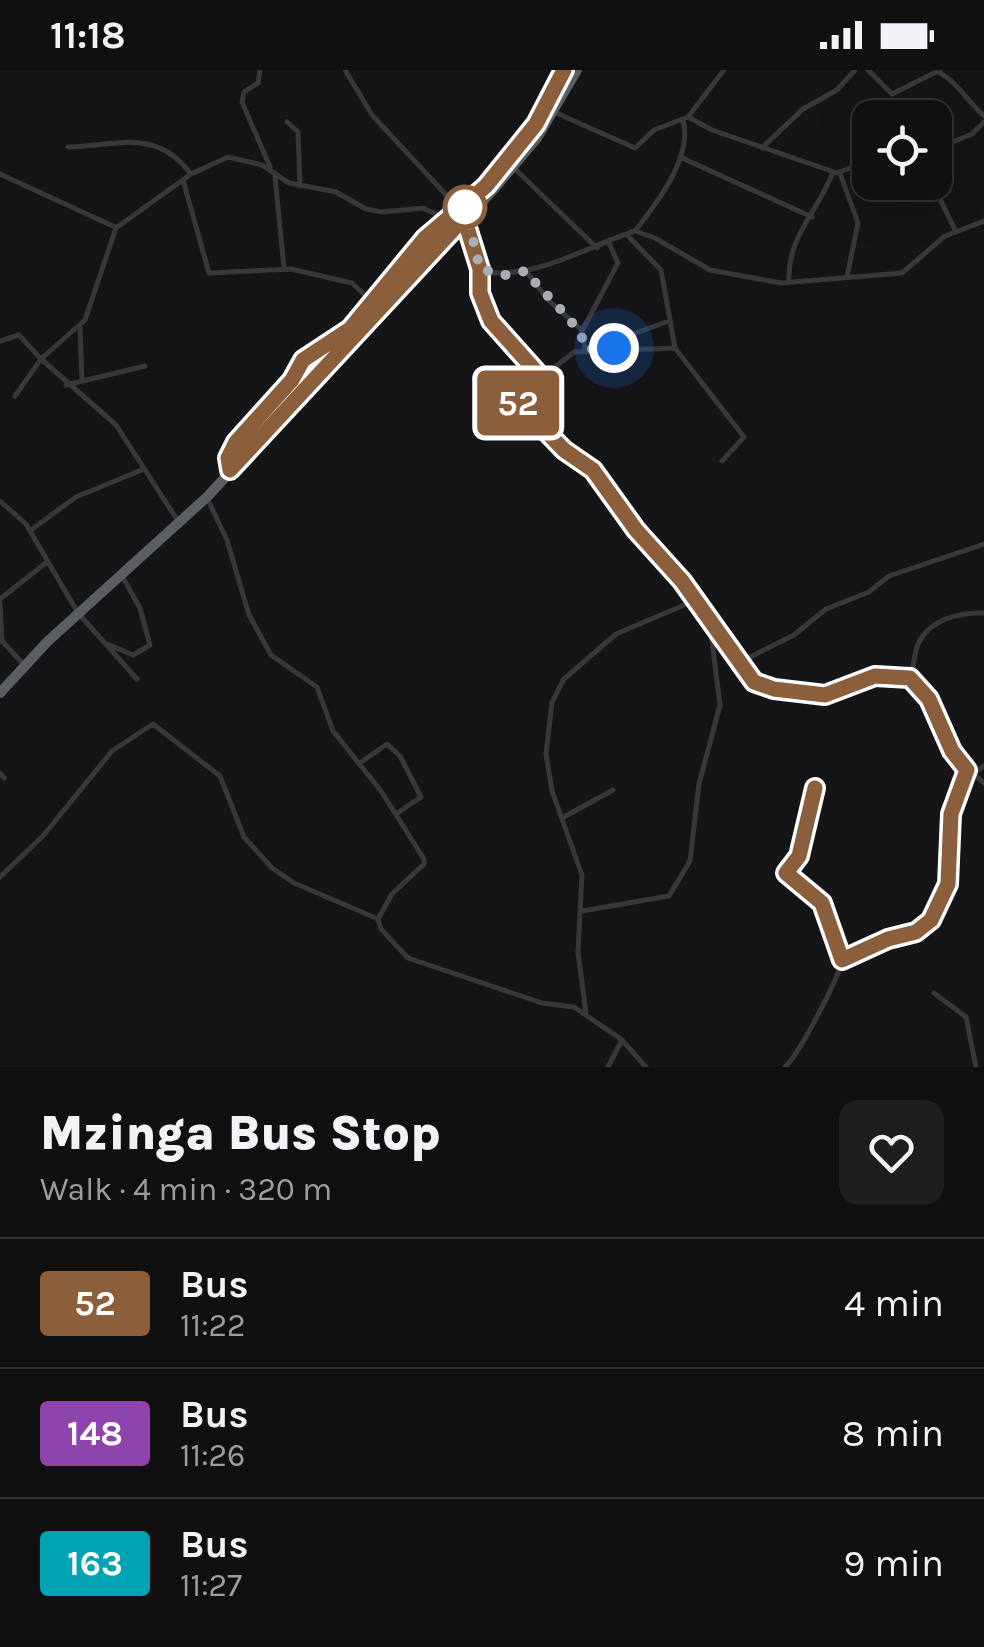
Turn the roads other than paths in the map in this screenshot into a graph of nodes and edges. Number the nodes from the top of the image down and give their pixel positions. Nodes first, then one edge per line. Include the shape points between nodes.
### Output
1 (260, 70) edge
2 (346, 70) edge
3 (564, 70) edge
4 (577, 70) edge
5 (724, 70) edge
6 (855, 70) edge
7 (868, 70) edge
8 (940, 71) edge
9 (554, 112) junction
10 (685, 119) junction
11 (984, 119) edge
12 (287, 122) dead end
13 (952, 142) edge
14 (68, 147) dead end
15 (762, 148) junction
16 (680, 157) junction
17 (514, 167) junction
18 (852, 167) edge
19 (270, 170) junction
20 (837, 173) junction
21 (0, 174) edge
22 (191, 174) junction
23 (183, 180) junction
24 (300, 186) junction
25 (940, 200) edge
26 (463, 214) junction
27 (812, 217) junction
28 (451, 221) junction
29 (984, 222) edge
30 (116, 228) junction
31 (634, 231) junction
32 (956, 232) junction
33 (626, 234) junction
34 (610, 244) junction
35 (597, 248) junction
36 (284, 268) junction
37 (480, 269) junction
38 (526, 271) junction
39 (847, 277) junction
40 (789, 282) junction
41 (370, 301) junction
42 (669, 321) junction
43 (80, 327) junction
44 (582, 331) junction
45 (0, 342) edge
46 (675, 348) junction
47 (586, 349) junction
48 (622, 349) junction
49 (41, 359) junction
50 (144, 366) dead end
51 (542, 378) junction
52 (82, 381) junction
53 (66, 385) junction
54 (15, 396) dead end
55 (722, 461) dead end
56 (144, 468) junction
57 (230, 470) junction
58 (206, 497) junction
59 (0, 501) edge
60 (178, 521) junction
61 (32, 530) junction
62 (984, 544) edge
63 (47, 562) junction
64 (121, 574) junction
65 (696, 600) junction
66 (0, 601) edge
67 (984, 613) edge
68 (78, 614) junction
69 (710, 622) junction
70 (1, 642) edge
71 (104, 644) junction
72 (736, 664) junction
73 (24, 666) junction
74 (910, 678) junction
75 (136, 679) dead end
76 (0, 693) edge
77 (360, 764) junction
78 (984, 766) edge
79 (970, 772) junction
80 (984, 782) edge
81 (815, 788) dead end
82 (613, 790) dead end
83 (396, 814) junction
84 (562, 818) junction
85 (0, 877) edge
86 (582, 911) junction
87 (378, 919) junction
88 (842, 960) junction
89 (934, 993) dead end
90 (586, 1013) junction
91 (622, 1040) junction
92 (608, 1067) edge
93 (646, 1067) edge
94 (786, 1067) edge
95 (976, 1067) edge

1 - 19 street via 242,102
2 - 26 street via 372,114
3 - 26 street via 536,124
4 - 9 highway
5 - 10 street
6 - 15 street
7 - 8 street via 890,94
8 - 11 street
9 - 10 street via 635,148 654,130
9 - 17 highway
10 - 15 street
10 - 16 street
11 - 13 street via 972,134
12 - 24 street via 298,132
14 - 22 street via 134,140 176,156
15 - 20 street
16 - 27 street
16 - 31 street
17 - 26 highway
17 - 35 street
18 - 20 street
19 - 22 street via 234,156
19 - 24 street
19 - 36 street via 277,182
20 - 27 street
20 - 39 street via 858,223
21 - 30 street
22 - 23 street
23 - 30 street
23 - 36 street via 210,273
24 - 28 street via 336,192 377,212 423,208
25 - 32 street
26 - 28 street
26 - 37 street
26 - 57 highway
27 - 40 street via 791,245
28 - 41 street via 425,238
29 - 32 street
30 - 43 street
31 - 33 street
31 - 40 street via 710,270
32 - 39 street via 902,273
33 - 34 street
33 - 42 street via 661,270
34 - 35 street
34 - 44 street via 618,263
35 - 38 street
36 - 41 street via 352,283
37 - 38 street
37 - 51 street via 491,321
38 - 44 street
39 - 40 street
41 - 57 street via 350,329 303,360 236,442
42 - 46 street
42 - 48 street via 625,337
43 - 49 street
43 - 52 street
44 - 47 street
45 - 49 street via 19,336
46 - 48 street
46 - 55 street via 744,437
47 - 48 street
47 - 51 street via 563,358
49 - 53 street
49 - 54 street
50 - 52 street
51 - 65 street via 518,403 593,470
52 - 53 street
53 - 56 street via 97,404
56 - 60 street
56 - 61 street via 76,496
57 - 58 highway
58 - 60 highway
58 - 77 street via 271,655 317,687 328,722
59 - 61 street
60 - 64 highway
61 - 63 street
62 - 72 street via 889,576
63 - 66 street
63 - 68 street
64 - 68 highway
64 - 71 street via 150,645 132,656
65 - 69 street
65 - 84 street via 616,634 557,689 545,740
66 - 70 street
67 - 74 street via 954,616 932,628 918,644
68 - 71 street
68 - 73 highway
69 - 72 street
69 - 86 street via 721,700 699,784 688,868 669,896
70 - 73 street
71 - 75 street
72 - 74 street via 763,687 825,695 875,676
73 - 76 highway
74 - 79 street
77 - 83 street
77 - 83 street via 387,744 400,756 421,797
78 - 79 street
79 - 80 street
79 - 88 street via 951,814 948,884 931,920
81 - 88 street via 799,856 786,873 822,903
82 - 84 street
83 - 87 street via 425,862
84 - 86 street via 580,864
85 - 87 street via 112,751 153,724 220,776 244,838 272,868
86 - 90 street via 578,959
87 - 90 street via 386,936 418,963
88 - 94 street
89 - 95 street via 966,1017
90 - 91 street
91 - 92 street
91 - 93 street

